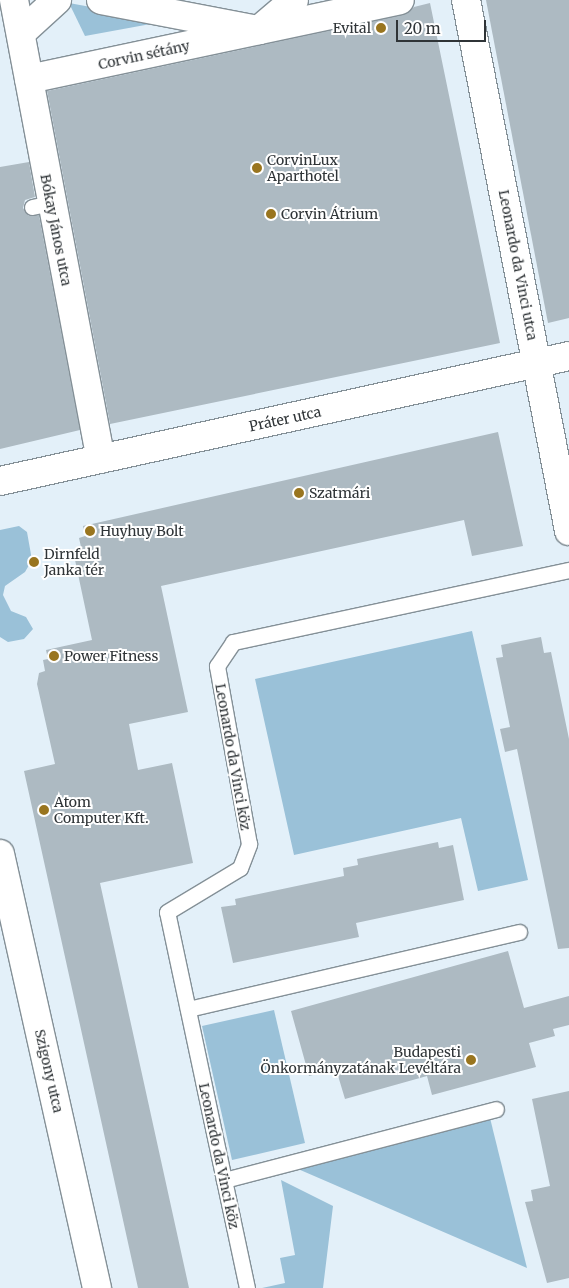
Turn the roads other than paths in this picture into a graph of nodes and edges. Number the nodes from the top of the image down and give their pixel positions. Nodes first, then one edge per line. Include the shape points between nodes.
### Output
1 (14, 0) edge
2 (57, 0) edge
3 (101, 0) edge
4 (400, 0) edge
5 (466, 0) edge
6 (280, 3) edge
7 (259, 30) junction
8 (21, 33) junction
9 (29, 79) junction
10 (569, 356) edge
11 (538, 363) junction
12 (101, 459) junction
13 (0, 481) edge
14 (569, 531) edge
15 (569, 570) edge
16 (1, 865) edge
17 (519, 932) dead end
18 (188, 1009) junction
19 (496, 1109) dead end
20 (224, 1180) junction
21 (97, 1288) edge
22 (247, 1288) edge

1 - 8 street, Bókay János utca
2 - 8 street
3 - 7 street, Corvin sétány
4 - 7 street, Corvin sétány
5 - 11 street, Leonardo da Vinci utca
6 - 7 street, Corvin sétány
7 - 9 street, Corvin sétány
8 - 9 street, Bókay János utca
9 - 12 street, Bókay János utca via 45,170 42,205
10 - 11 street, Práter utca
11 - 12 street, Práter utca
11 - 14 street, Leonardo da Vinci utca
12 - 13 street, Práter utca
15 - 18 lane, Leonardo da Vinci köz via 233,642 217,666 249,844 240,868 167,912
16 - 21 street, Szigony utca
17 - 18 lane
18 - 20 lane, Leonardo da Vinci köz
19 - 20 lane
20 - 22 lane, Leonardo da Vinci köz

